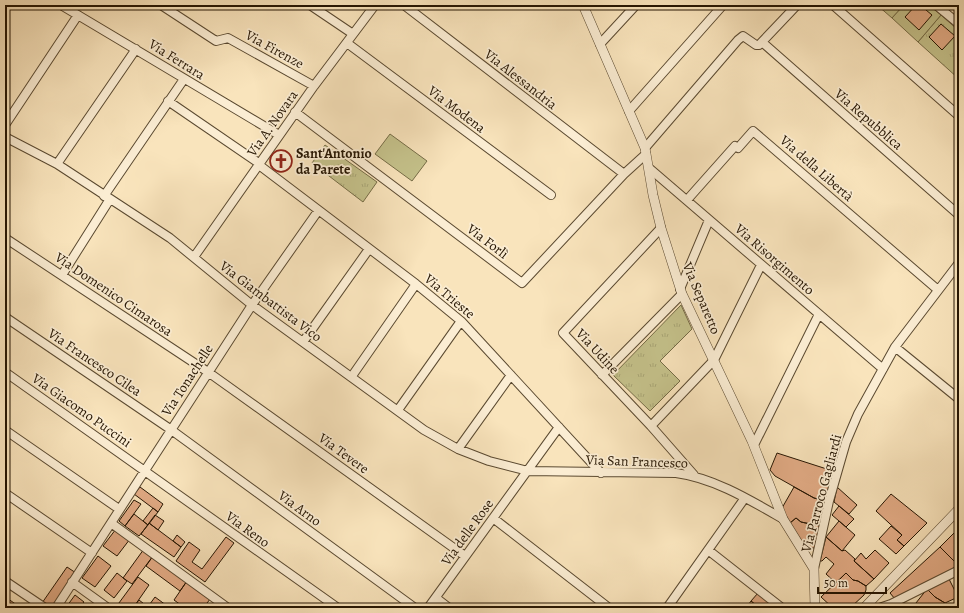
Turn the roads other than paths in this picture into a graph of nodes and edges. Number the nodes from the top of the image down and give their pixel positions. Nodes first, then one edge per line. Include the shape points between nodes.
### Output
1 (61, 5) edge
2 (161, 5) edge
3 (310, 5) edge
4 (375, 5) edge
5 (404, 5) edge
6 (636, 5) edge
7 (723, 5) edge
8 (797, 5) edge
9 (833, 5) edge
10 (936, 5) edge
11 (585, 6) edge
12 (78, 15) junction
13 (959, 24) edge
14 (353, 34) junction
15 (347, 43) junction
16 (600, 44) junction
17 (761, 44) junction
18 (136, 49) junction
19 (184, 79) junction
20 (314, 86) junction
21 (168, 102) junction
22 (629, 111) junction
23 (295, 112) junction
24 (959, 116) edge
25 (5, 125) edge
26 (279, 135) junction
27 (5, 137) edge
28 (646, 151) junction
29 (57, 164) junction
30 (259, 164) junction
31 (649, 168) junction
32 (624, 174) junction
33 (551, 195) dead end
34 (107, 197) junction
35 (687, 200) junction
36 (318, 211) junction
37 (959, 215) edge
38 (709, 220) junction
39 (661, 228) junction
40 (5, 238) edge
41 (369, 249) junction
42 (194, 257) junction
43 (959, 263) edge
44 (761, 265) junction
45 (62, 275) junction
46 (416, 284) junction
47 (938, 290) junction
48 (681, 292) junction
49 (252, 305) junction
50 (819, 314) junction
51 (5, 317) edge
52 (461, 320) junction
53 (303, 342) junction
54 (896, 347) junction
55 (714, 360) junction
56 (883, 369) junction
57 (5, 372) edge
58 (208, 372) junction
59 (511, 374) junction
60 (602, 375) junction
61 (352, 376) junction
62 (959, 399) edge
63 (398, 410) junction
64 (651, 426) junction
65 (559, 427) junction
66 (170, 429) junction
67 (5, 430) edge
68 (754, 445) junction
69 (458, 449) junction
70 (145, 470) junction
71 (528, 471) junction
72 (601, 473) junction
73 (694, 475) junction
74 (5, 493) edge
75 (742, 502) dead end
76 (119, 509) junction
77 (959, 509) edge
78 (493, 518) junction
79 (783, 519) junction
80 (111, 523) junction
81 (708, 550) junction
82 (92, 553) junction
83 (465, 556) junction
84 (814, 569) junction
85 (959, 570) edge
86 (5, 581) edge
87 (72, 582) junction
88 (436, 598) junction
89 (45, 608) edge
90 (56, 608) edge
91 (108, 608) edge
92 (228, 608) edge
93 (338, 608) edge
94 (415, 608) edge
95 (428, 608) edge
96 (449, 608) edge
97 (609, 608) edge
98 (667, 608) edge
99 (782, 608) edge
100 (814, 608) edge
101 (864, 608) edge
102 (879, 608) edge

1 - 12 street, Via Ferrara
2 - 20 street, Via Firenze via 216,41 228,38
3 - 14 street
4 - 14 street, Via A. Novara
5 - 32 street, Via Alessandria
6 - 16 street
7 - 22 street
8 - 17 street
9 - 24 street
10 - 13 street
11 - 16 street, Via Separetto
12 - 18 street, Via Ferrara
12 - 25 street
14 - 15 street, Via A. Novara
15 - 20 street, Via A. Novara
15 - 33 street, Via Modena
16 - 22 street, Via Separetto
17 - 28 street, Via Repubblica via 756,45 744,36 738,40
17 - 37 street, Via Repubblica
18 - 19 street, Via Ferrara
18 - 29 street
19 - 21 street
19 - 26 street, Via Ferrara
20 - 23 street, Via A. Novara
21 - 30 street, Via Trieste
21 - 34 street
22 - 28 street, Via Separetto
23 - 26 street, Via A. Novara
23 - 32 street, Via Forlì via 522,283
26 - 30 street, Via A. Novara
27 - 29 street, Via Giambattista Vico
28 - 31 street, Via Separetto
28 - 32 street, Via Forlì
29 - 34 street, Via Giambattista Vico
30 - 36 street, Via Trieste
30 - 42 street, Via A. Novara
31 - 35 street, Via Risorgimento
31 - 39 street, Via Separetto
34 - 42 street, Via Giambattista Vico via 170,238
34 - 45 street
35 - 38 street, Via Risorgimento
35 - 47 street, Via della Libertà via 735,146 738,148 753,130
36 - 41 street, Via Trieste
36 - 49 street, Via Tonachelle
38 - 44 street, Via Risorgimento
38 - 48 street
39 - 48 street, Via Separetto
39 - 60 street, Via Udine via 563,334
40 - 45 street, Via Domenico Cimarosa
41 - 46 street, Via Trieste
41 - 53 street
42 - 49 street, Via Giambattista Vico
43 - 47 street, Via Parroco Gagliardi
44 - 50 street, Via Risorgimento
44 - 55 street
45 - 58 street, Via Domenico Cimarosa
46 - 52 street, Via Trieste
46 - 61 street
47 - 54 street, Via Parroco Gagliardi
48 - 55 street, Via Separetto
48 - 60 street
49 - 53 street, Via Giambattista Vico
49 - 58 street, Via Tonachelle
50 - 56 street, Via Risorgimento
50 - 68 street
51 - 66 street, Via Francesco Cilea
52 - 59 street, Via Trieste
52 - 63 street
53 - 61 street, Via Giambattista Vico
54 - 56 street, Via Parroco Gagliardi
54 - 62 street
55 - 64 street
55 - 68 street, Via Separetto
56 - 84 street, Via Parroco Gagliardi via 846,442 829,501
57 - 70 street, Via Giacomo Puccini
58 - 66 street, Via Tonachelle
58 - 83 street, Via Tevere
59 - 65 street, Via Trieste
59 - 69 street
60 - 64 street, Via Udine
61 - 63 street, Via Giambattista Vico
63 - 69 street, Via Giambattista Vico via 424,430
64 - 73 street, Via Udine
65 - 71 street, Via delle Rose
65 - 72 street, Via Trieste
66 - 70 street, Via Tonachelle
66 - 94 street, Via Arno
67 - 76 street
68 - 79 street, Via Separetto
69 - 71 street, Via Giambattista Vico via 489,462
70 - 76 street, Via Tonachelle
70 - 93 street, Via Reno
71 - 72 street, Via San Francesco
71 - 78 street, Via delle Rose
72 - 73 street, Via San Francesco
73 - 79 street, Via San Francesco
74 - 82 street
75 - 81 street
76 - 80 street, Via Tonachelle
77 - 101 street
78 - 83 street, Via delle Rose
78 - 97 street
79 - 84 street, Via Separetto
80 - 82 street, Via Tonachelle
80 - 92 street
81 - 98 street
81 - 99 street
82 - 87 street, Via Tonachelle
83 - 88 street, Via delle Rose
84 - 100 street
85 - 102 street
86 - 89 street
87 - 90 street, Via Tonachelle
87 - 91 street
88 - 95 street, Via delle Rose
88 - 96 street

